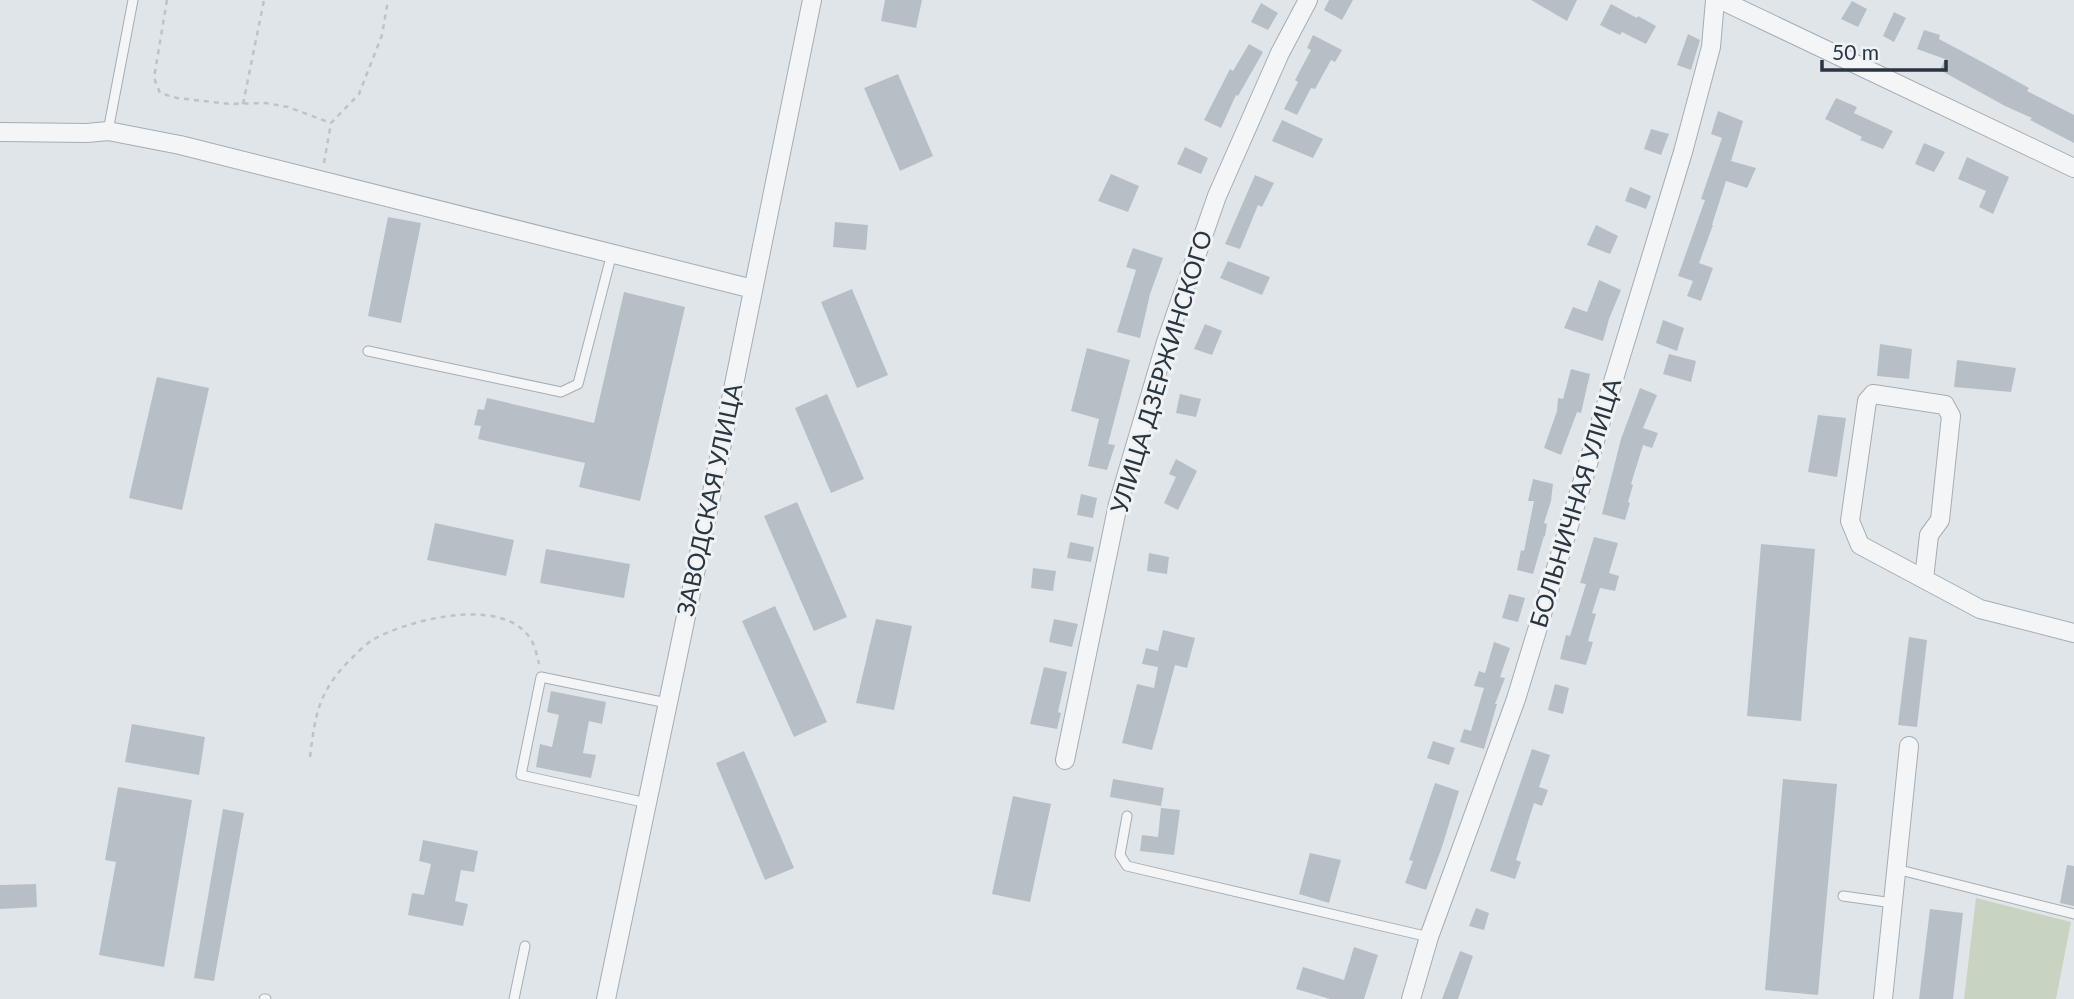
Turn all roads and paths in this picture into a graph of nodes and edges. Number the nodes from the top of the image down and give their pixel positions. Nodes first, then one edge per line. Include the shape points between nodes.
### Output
1 (132, 0) edge
2 (167, 0) edge
3 (264, 0) edge
4 (387, 0) edge
5 (812, 0) edge
6 (1308, 0) edge
7 (1715, 0) edge
8 (1721, 0) edge
9 (243, 104) junction
10 (331, 124) junction
11 (108, 131) junction
12 (0, 132) edge
13 (2074, 168) edge
14 (321, 180) junction
15 (612, 253) junction
16 (753, 289) junction
17 (368, 351) dead end
18 (1924, 579) junction
19 (2074, 633) edge
20 (541, 677) junction
21 (667, 704) junction
22 (1909, 746) dead end
23 (310, 757) dead end
24 (1065, 760) dead end
25 (647, 803) junction
26 (1127, 816) dead end
27 (1896, 869) junction
28 (1843, 896) dead end
29 (1893, 903) junction
30 (2074, 914) edge
31 (1429, 937) junction
32 (525, 946) dead end
33 (514, 999) edge
34 (606, 999) edge
35 (1411, 999) edge
36 (1883, 999) edge

1 - 11 lane
2 - 9 path via 154,78 160,93
3 - 9 path
4 - 10 path via 382,36 359,94
5 - 16 street, ЗАВОДСКАЯ УЛИЦА
6 - 24 street, УЛИЦА ДЗЕРЖИНСКОГО via 1217,196 1166,342 1118,504
7 - 31 street, БОЛЬНИЧНАЯ УЛИЦА via 1712,47 1624,346 1516,699
8 - 13 street
9 - 10 path via 288,107
10 - 14 path
11 - 12 street
11 - 14 street
14 - 15 street
15 - 16 street
15 - 17 lane via 578,384 561,392
16 - 21 street, ЗАВОДСКАЯ УЛИЦА
18 - 18 street via 1860,545 1850,521 1867,401 1873,394 1945,405 1951,416 1940,520 1929,535
18 - 19 street via 1980,609
20 - 21 lane
20 - 23 path via 531,639 516,625 495,616 459,614 421,621 373,639 345,664 315,716
20 - 25 lane via 521,775
21 - 25 street, ЗАВОДСКАЯ УЛИЦА
22 - 27 street
25 - 34 street, ЗАВОДСКАЯ УЛИЦА
26 - 31 lane via 1120,855 1127,866
27 - 29 street
27 - 30 lane
28 - 29 lane
29 - 36 street
31 - 35 street, БОЛЬНИЧНАЯ УЛИЦА
32 - 33 lane

